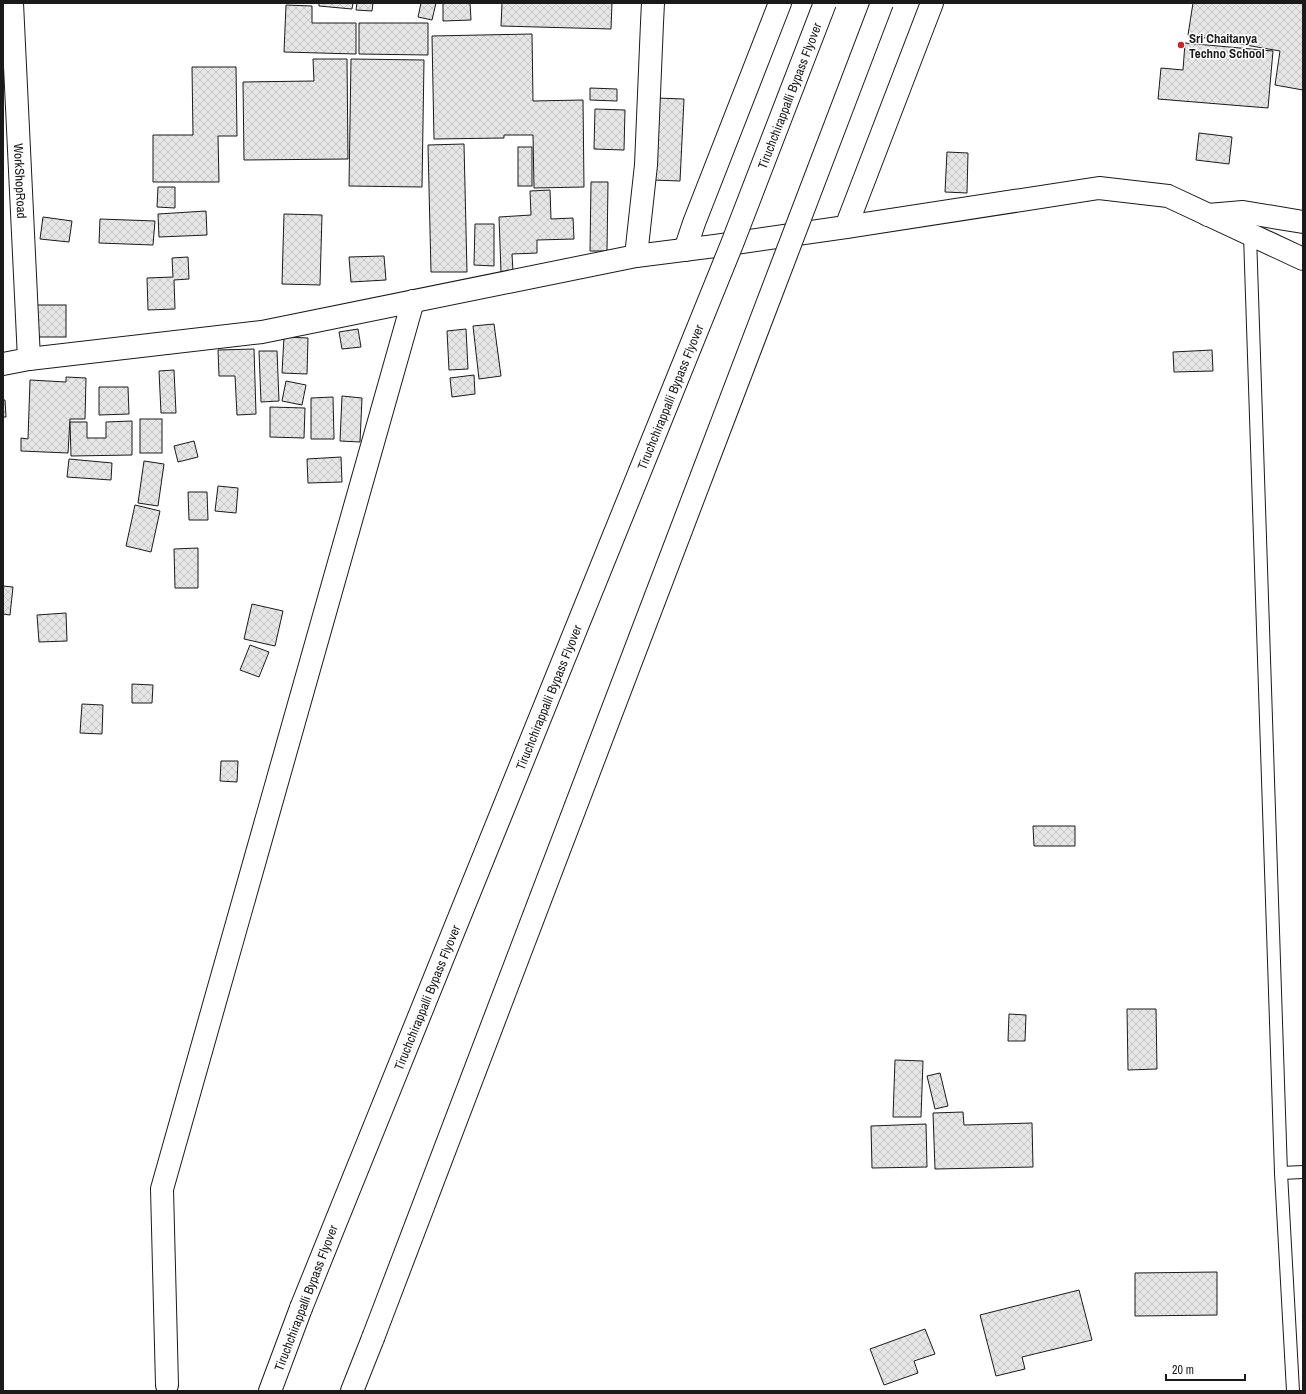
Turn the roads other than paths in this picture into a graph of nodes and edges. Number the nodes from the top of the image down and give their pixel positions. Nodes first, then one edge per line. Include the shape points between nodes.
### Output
1 (12, 3) edge
2 (654, 3) edge
3 (780, 3) edge
4 (825, 3) edge
5 (882, 3) edge
6 (932, 3) edge
7 (1208, 215) junction
8 (1303, 222) edge
9 (846, 227) junction
10 (1250, 235) junction
11 (685, 250) junction
12 (636, 256) junction
13 (1303, 259) edge
14 (413, 301) junction
15 (29, 359) junction
16 (3, 364) edge
17 (1303, 1172) edge
18 (1281, 1173) junction
19 (167, 1385) dead end
20 (270, 1391) edge
21 (352, 1391) edge
22 (1293, 1391) edge

1 - 15 main road, WorkShopRoad
2 - 12 main road via 646,165
3 - 11 main road
4 - 20 main road, Tiruchchirappalli Bypass Flyover, bridge via 732,244 301,1308
5 - 21 main road, bridge
6 - 9 main road
7 - 8 main road via 1243,212
7 - 9 main road via 1168,196 1099,188
7 - 10 main road
9 - 11 main road
10 - 13 main road
10 - 18 lane
11 - 12 main road
12 - 14 main road
14 - 15 main road via 262,332
14 - 19 main road via 162,1189
15 - 16 main road
17 - 18 lane
18 - 22 lane

